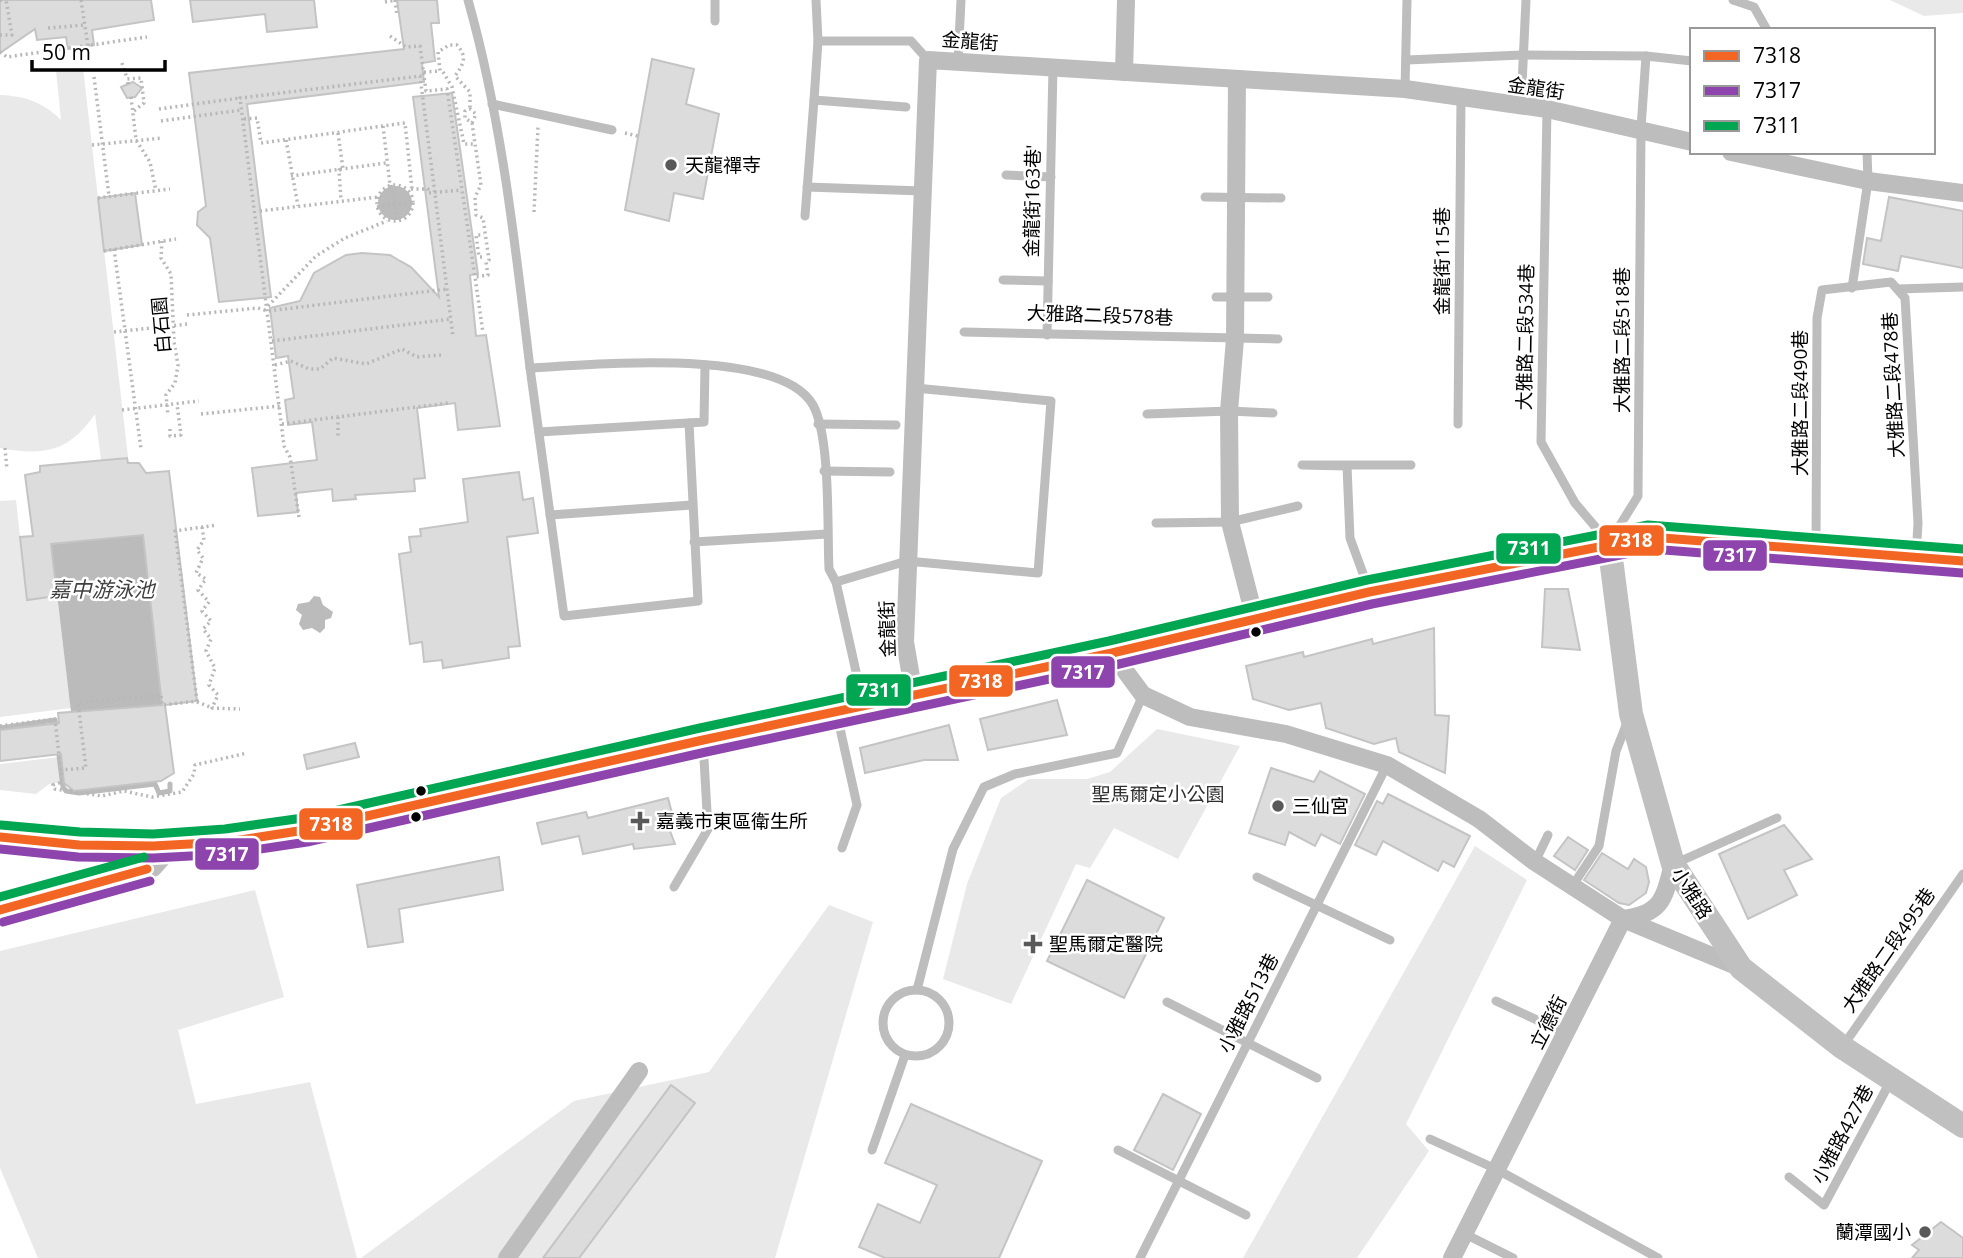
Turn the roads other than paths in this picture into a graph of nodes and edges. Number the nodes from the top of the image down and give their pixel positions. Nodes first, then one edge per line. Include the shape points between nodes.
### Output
1 (468, 0) edge
2 (715, 0) edge
3 (816, 0) edge
4 (961, 0) edge
5 (1126, 0) edge
6 (1407, 0) edge
7 (1526, 0) edge
8 (1733, 0) edge
9 (715, 21) dead end
10 (1766, 28) edge
11 (818, 41) junction
12 (1522, 55) junction
13 (1646, 56) junction
14 (928, 60) junction
15 (1407, 60) junction
16 (958, 61) junction
17 (1690, 61) edge
18 (1053, 68) junction
19 (1124, 72) junction
20 (1237, 79) junction
21 (1405, 89) junction
22 (1461, 98) junction
23 (814, 100) junction
24 (492, 104) junction
25 (906, 107) dead end
26 (1521, 107) junction
27 (1547, 109) junction
28 (1641, 128) junction
29 (612, 131) dead end
30 (1690, 141) edge
31 (1867, 154) edge
32 (1753, 155) edge
33 (1006, 176) dead end
34 (1051, 177) junction
35 (1868, 181) junction
36 (807, 187) junction
37 (922, 191) junction
38 (1963, 193) edge
39 (1205, 197) dead end
40 (1235, 197) junction
41 (1281, 198) dead end
42 (805, 216) dead end
43 (1003, 280) dead end
44 (1048, 281) junction
45 (1963, 286) edge
46 (1852, 288) junction
47 (1898, 289) junction
48 (1225, 297) junction
49 (1268, 297) dead end
50 (964, 332) dead end
51 (1047, 335) junction
52 (1235, 339) junction
53 (1278, 339) dead end
54 (705, 365) junction
55 (530, 368) junction
56 (915, 388) junction
57 (1229, 411) junction
58 (1273, 413) dead end
59 (1147, 414) dead end
60 (689, 423) junction
61 (818, 424) junction
62 (1458, 424) dead end
63 (897, 425) dead end
64 (539, 432) junction
65 (1411, 465) dead end
66 (824, 471) junction
67 (890, 472) dead end
68 (692, 505) junction
69 (1298, 506) dead end
70 (550, 515) junction
71 (1230, 522) junction
72 (1156, 523) dead end
73 (827, 534) junction
74 (694, 542) junction
75 (1609, 543) junction
76 (1816, 547) junction
77 (1916, 556) junction
78 (907, 561) junction
79 (1963, 561) edge
80 (836, 582) junction
81 (1369, 592) junction
82 (1255, 619) junction
83 (1112, 653) junction
84 (914, 694) junction
85 (1143, 695) junction
86 (864, 706) junction
87 (836, 712) junction
88 (1630, 714) junction
89 (703, 740) junction
90 (1387, 765) junction
91 (1777, 818) dead end
92 (1548, 835) dead end
93 (0, 837) edge
94 (842, 848) dead end
95 (170, 849) junction
96 (1535, 862) junction
97 (1673, 864) junction
98 (1963, 874) edge
99 (1257, 877) dead end
100 (1573, 885) junction
101 (674, 887) dead end
102 (1316, 906) junction
103 (0, 910) edge
104 (1623, 919) junction
105 (1390, 940) dead end
106 (1741, 968) junction
107 (917, 990) junction
108 (1496, 1000) dead end
109 (1167, 1002) dead end
110 (1565, 1033) junction
111 (1248, 1043) junction
112 (1842, 1047) junction
113 (905, 1055) junction
114 (639, 1071) dead end
115 (1317, 1078) dead end
116 (1892, 1078) junction
117 (1963, 1126) edge
118 (1430, 1139) dead end
119 (872, 1150) dead end
120 (1118, 1150) dead end
121 (1496, 1169) junction
122 (1789, 1177) dead end
123 (1178, 1181) junction
124 (1247, 1215) dead end
125 (1465, 1234) junction
126 (507, 1258) edge
127 (1140, 1258) edge
128 (1452, 1258) edge
129 (1513, 1258) edge
130 (1658, 1258) edge

1 - 24 lane
2 - 9 lane
3 - 11 lane
4 - 16 lane
5 - 19 street
6 - 15 lane
7 - 12 lane
8 - 10 lane via 1754,7
11 - 14 lane via 912,41
11 - 23 lane
12 - 13 lane
12 - 15 lane
12 - 26 lane
13 - 17 lane
13 - 28 lane
14 - 16 street, 金龍街
14 - 37 street, 金龍街
15 - 21 lane
16 - 18 street, 金龍街
18 - 19 street, 金龍街
18 - 34 lane, 金龍街163巷'
19 - 20 street, 金龍街
20 - 21 street, 金龍街
20 - 40 street
21 - 22 street, 金龍街
22 - 26 street, 金龍街
22 - 62 lane, 金龍街115巷
23 - 25 lane
23 - 36 lane
24 - 29 lane
24 - 55 lane via 507,183
26 - 27 street, 金龍街
27 - 28 street, 金龍街
27 - 75 lane, 大雅路二段534巷 via 1541,442 1576,503
28 - 30 street, 金龍街
28 - 75 lane, 大雅路二段518巷 via 1639,496
31 - 35 lane
32 - 35 street
33 - 34 lane
34 - 44 lane, 金龍街163巷'
35 - 38 street
35 - 46 lane
36 - 37 lane
36 - 42 lane
37 - 56 street, 金龍街
39 - 40 lane
40 - 41 lane
40 - 48 street
43 - 44 lane
44 - 51 lane, 金龍街163巷'
45 - 47 lane
46 - 47 lane, 大雅路二段478巷 via 1891,282
46 - 76 lane, 大雅路二段490巷 via 1822,290 1817,318
47 - 77 lane, 大雅路二段478巷 via 1905,298
48 - 49 lane
48 - 52 street
50 - 51 lane, 大雅路二段578巷
51 - 52 lane, 大雅路二段578巷
52 - 53 lane, 大雅路二段578巷
52 - 57 street
54 - 55 lane via 667,361
54 - 60 lane via 704,422
54 - 61 lane via 788,380 813,404
55 - 64 lane
56 - 78 street, 金龍街
56 - 78 lane via 1051,401 1038,573
57 - 58 lane
57 - 59 lane
57 - 71 street
60 - 64 lane
60 - 68 lane
61 - 63 lane
61 - 66 lane
64 - 70 lane
65 - 81 lane via 1302,465 1347,466 1350,538
66 - 67 lane
66 - 73 lane
68 - 70 lane
68 - 74 lane
69 - 71 lane
70 - 74 lane via 564,616 698,601
71 - 72 lane
71 - 82 street
73 - 74 lane
73 - 80 lane via 829,569
75 - 76 main road via 1650,537
75 - 81 main road
75 - 88 main road, 小雅路
76 - 77 main road
77 - 79 main road
78 - 80 lane
78 - 84 street, 金龍街 via 905,642
80 - 86 lane
81 - 82 main road
82 - 83 main road
83 - 84 main road
83 - 85 street
84 - 86 main road
85 - 90 street via 1190,717 1286,734
85 - 107 lane via 1117,753 1015,774 984,787 953,849
86 - 87 main road
87 - 89 main road
87 - 94 lane via 857,805
88 - 97 main road, 小雅路
88 - 100 lane via 1616,751 1599,846
89 - 95 main road via 343,823
89 - 101 lane via 708,829
90 - 96 street via 1479,819
90 - 102 lane, 小雅路513巷
91 - 97 lane
92 - 96 lane
93 - 95 main road via 78,847
95 - 103 street via 153,868
96 - 100 street
97 - 104 street via 1657,909
97 - 106 main road, 小雅路
98 - 112 lane, 大雅路二段495巷
99 - 102 lane
100 - 104 street
102 - 105 lane
102 - 111 lane, 小雅路513巷
104 - 106 street
104 - 110 street, 立德街
106 - 112 main road, 小雅路
107 - 113 lane via 897,996 884,1012 884,1033
107 - 113 lane via 939,998 946,1007 949,1030 937,1049 927,1055
108 - 110 lane
109 - 111 lane
110 - 121 street, 立德街
111 - 115 lane
111 - 123 lane, 小雅路513巷
112 - 116 main road, 小雅路
113 - 119 lane
114 - 126 street
116 - 117 main road, 小雅路
116 - 122 lane, 小雅路427巷 via 1824,1205
118 - 121 lane
120 - 123 lane
121 - 125 street, 立德街
121 - 130 lane
123 - 124 lane
123 - 127 lane, 小雅路513巷
125 - 128 street, 立德街
125 - 129 lane

